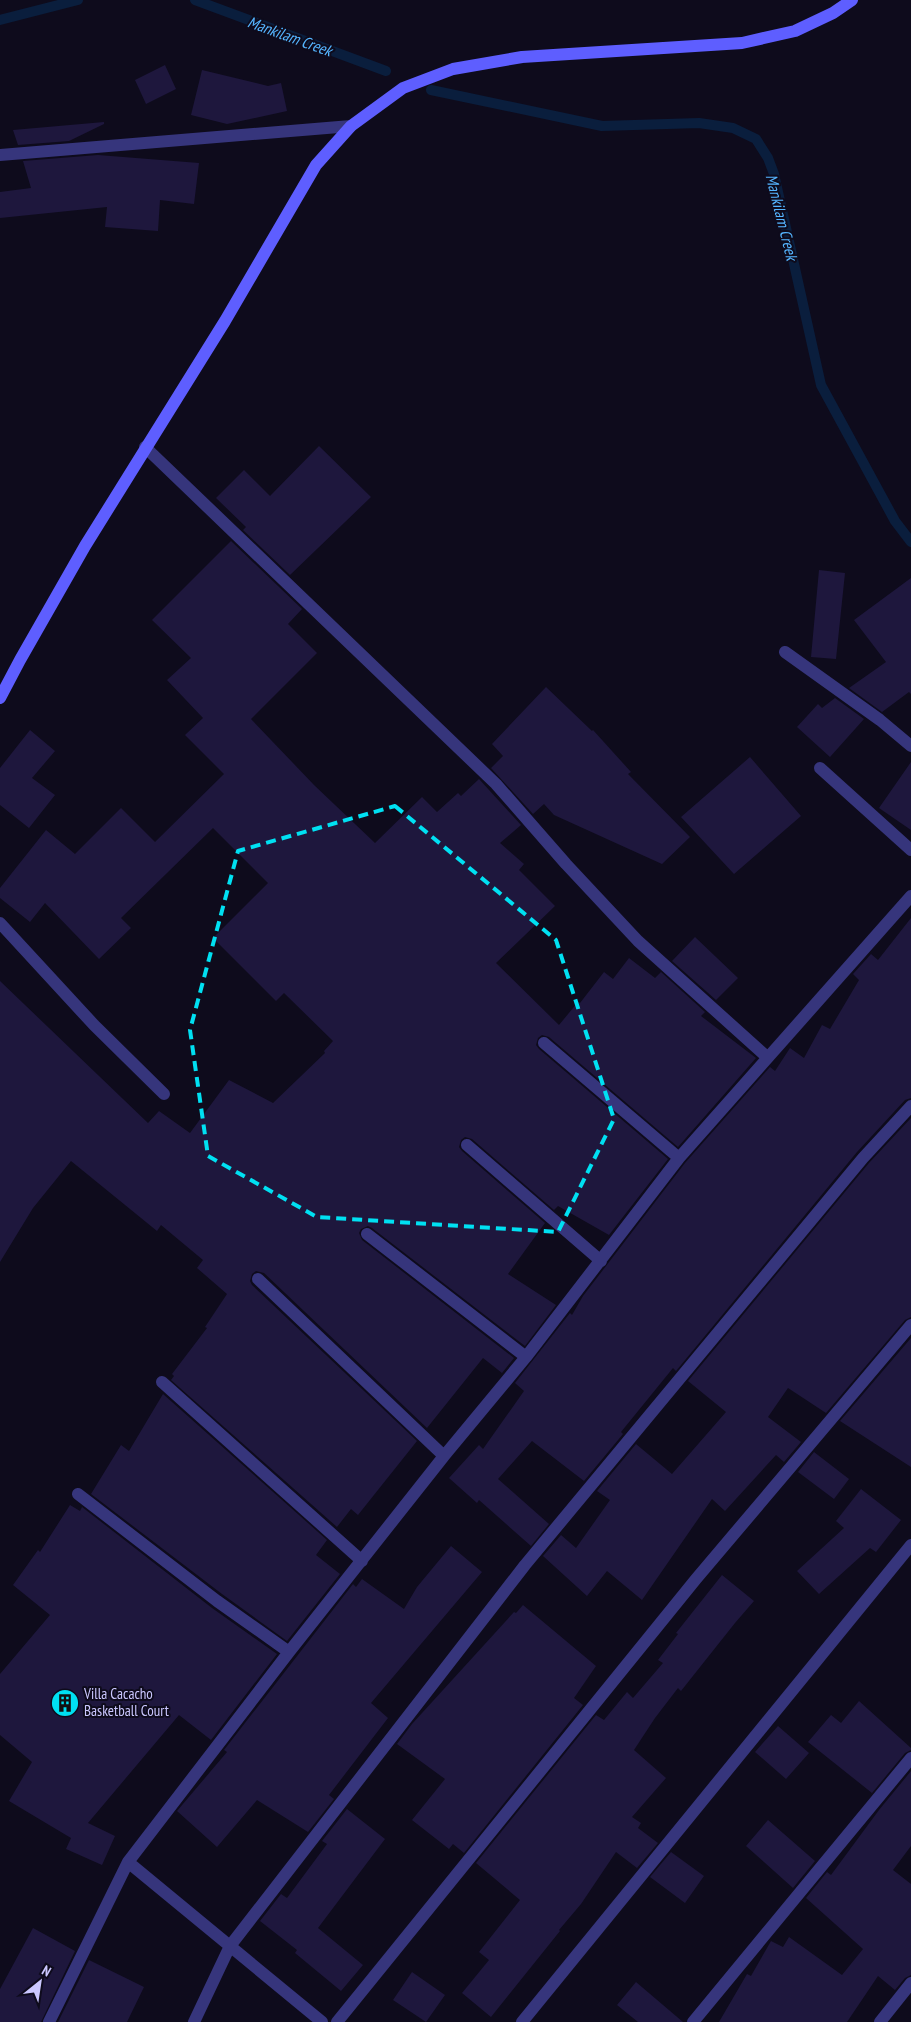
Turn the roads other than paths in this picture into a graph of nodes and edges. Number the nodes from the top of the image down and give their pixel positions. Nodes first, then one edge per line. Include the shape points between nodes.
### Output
1 (852, 0) edge
2 (351, 126) junction
3 (0, 155) edge
4 (146, 448) junction
5 (785, 652) dead end
6 (0, 698) edge
7 (911, 746) edge
8 (820, 768) dead end
9 (911, 850) edge
10 (911, 896) edge
11 (0, 924) edge
12 (544, 1043) dead end
13 (767, 1057) junction
14 (164, 1094) dead end
15 (911, 1106) edge
16 (467, 1146) dead end
17 (679, 1158) junction
18 (367, 1234) dead end
19 (601, 1261) junction
20 (258, 1279) dead end
21 (911, 1325) edge
22 (526, 1357) junction
23 (162, 1382) dead end
24 (444, 1456) junction
25 (78, 1494) dead end
26 (911, 1545) edge
27 (362, 1561) junction
28 (289, 1652) junction
29 (911, 1758) edge
30 (128, 1862) junction
31 (230, 1946) junction
32 (911, 1984) edge
33 (49, 2022) edge
34 (194, 2022) edge
35 (322, 2022) edge
36 (337, 2022) edge
37 (522, 2022) edge
38 (693, 2022) edge
39 (880, 2022) edge

1 - 2 street via 795,31 742,43 522,57 453,69 403,88
2 - 3 street
2 - 4 street via 316,165 225,322
4 - 6 street via 85,546
4 - 13 street via 496,784 638,941
5 - 7 street
8 - 9 street
10 - 13 street
11 - 14 street
12 - 17 street
13 - 17 street
15 - 31 street via 863,1158 525,1565
16 - 19 street
17 - 19 street
18 - 22 street
19 - 22 street
20 - 24 street
21 - 36 street via 696,1579
22 - 24 street
23 - 27 street
24 - 27 street
25 - 28 street via 217,1602
26 - 37 street
27 - 28 street
28 - 30 street
29 - 38 street
30 - 31 street
30 - 33 street
31 - 34 street
31 - 35 street
32 - 39 street

